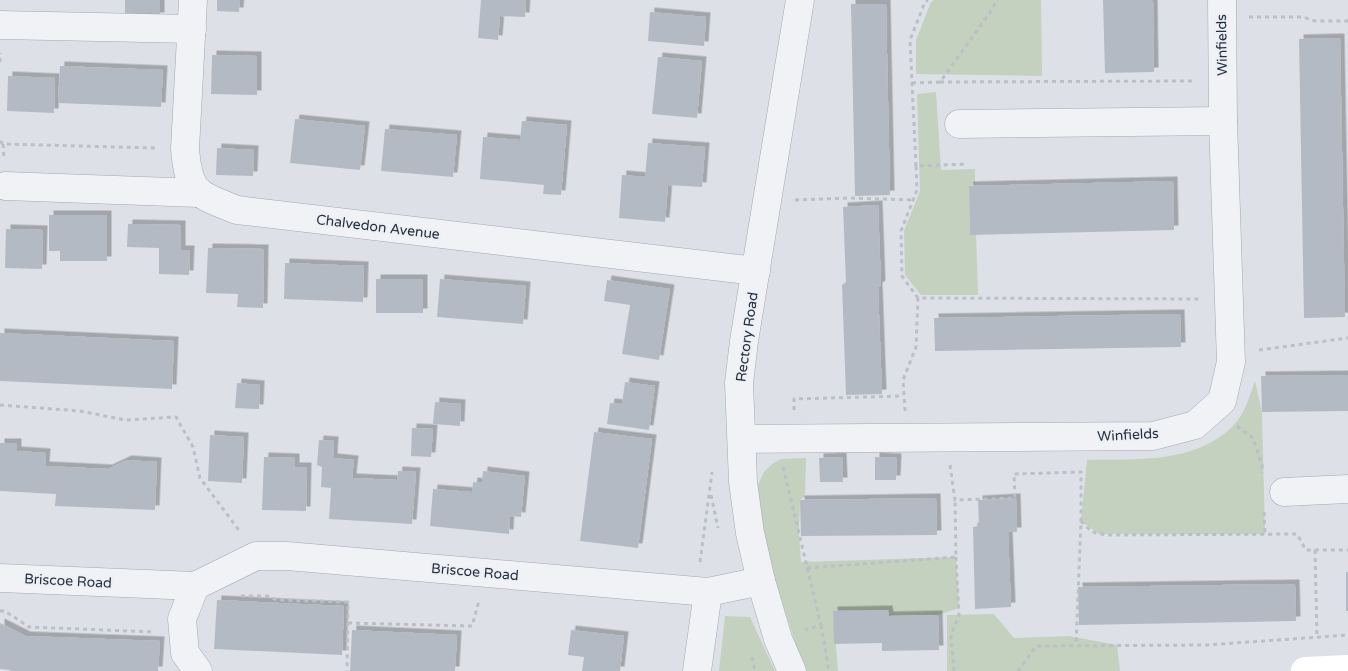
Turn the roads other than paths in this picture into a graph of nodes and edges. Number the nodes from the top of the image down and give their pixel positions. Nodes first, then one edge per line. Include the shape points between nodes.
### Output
1 (193, 0) edge
2 (800, 0) edge
3 (1231, 9) edge
4 (1, 25) dead end
5 (192, 28) junction
6 (1223, 121) junction
7 (958, 124) dead end
8 (4, 186) dead end
9 (199, 193) junction
10 (756, 271) junction
11 (742, 439) junction
12 (1348, 489) edge
13 (1274, 498) road end
14 (0, 578) edge
15 (704, 580) junction
16 (762, 581) junction
17 (195, 586) junction
18 (1348, 669) edge
19 (198, 671) edge
20 (697, 671) edge
21 (792, 671) edge
22 (1305, 671) edge

1 - 5 street
2 - 10 street, Rectory Road
3 - 6 street, Winfields
4 - 5 street
5 - 9 street via 185,149 191,183
6 - 7 street
6 - 11 street, Winfields via 1231,362 1222,401 1195,425 1153,436
8 - 9 street
9 - 10 street, Chalvedon Avenue via 237,210
10 - 11 street, Rectory Road via 739,383
11 - 16 street, Rectory Road via 743,482 750,533
12 - 13 street
14 - 17 street, Briscoe Road
15 - 16 street, Briscoe Road
15 - 17 street, Briscoe Road via 256,556
15 - 20 street
16 - 21 street, Rectory Road via 778,639
17 - 19 street via 182,619 185,653
18 - 22 street

